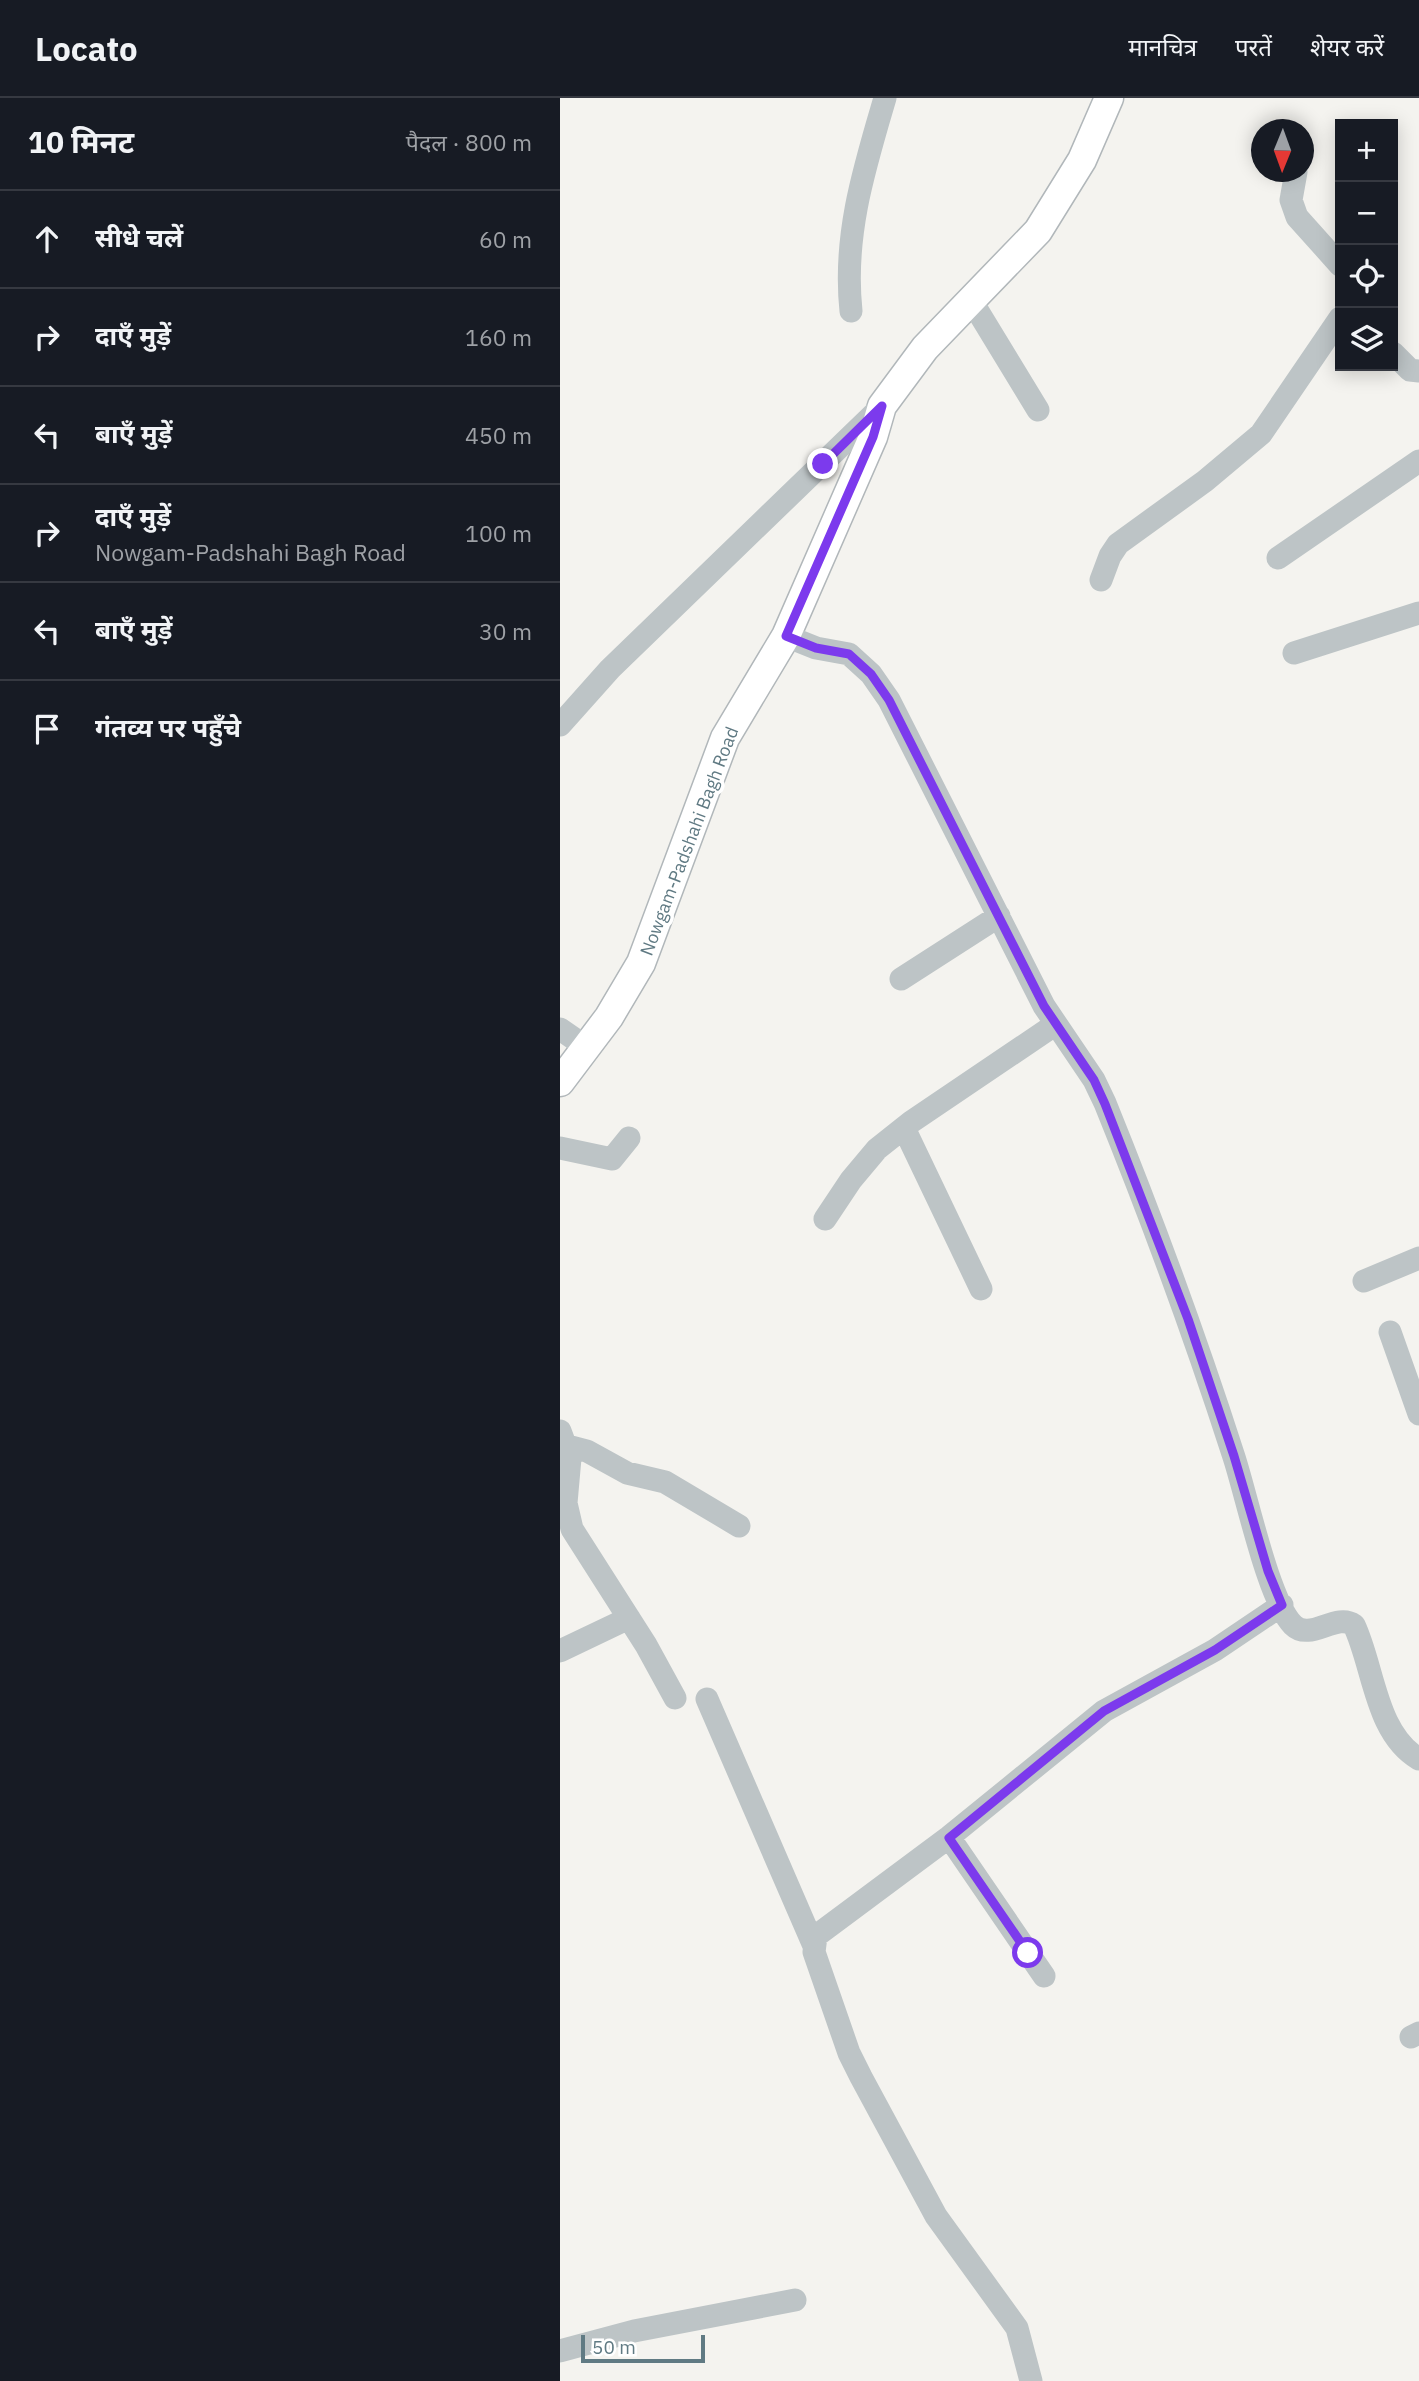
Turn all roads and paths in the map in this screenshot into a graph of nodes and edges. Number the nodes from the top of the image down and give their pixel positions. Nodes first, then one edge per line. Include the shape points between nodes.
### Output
1 (886, 98) edge
2 (1109, 98) edge
3 (1294, 182) edge
4 (1335, 259) edge
5 (971, 300) junction
6 (851, 311) dead end
7 (1335, 325) edge
8 (1398, 357) edge
9 (1419, 371) edge
10 (882, 406) junction
11 (1038, 410) dead end
12 (1419, 461) edge
13 (1278, 558) dead end
14 (1101, 580) dead end
15 (1419, 613) edge
16 (786, 636) junction
17 (1294, 653) dead end
18 (560, 725) edge
19 (999, 916) junction
20 (901, 979) dead end
21 (1056, 1024) junction
22 (560, 1029) edge
23 (586, 1047) junction
24 (560, 1082) edge
25 (904, 1128) junction
26 (629, 1138) dead end
27 (560, 1148) edge
28 (825, 1219) dead end
29 (1419, 1258) edge
30 (1364, 1281) dead end
31 (981, 1289) dead end
32 (1390, 1332) dead end
33 (1419, 1414) edge
34 (564, 1439) edge
35 (563, 1502) edge
36 (739, 1526) dead end
37 (1282, 1605) junction
38 (629, 1618) junction
39 (560, 1651) edge
40 (675, 1698) dead end
41 (707, 1699) dead end
42 (1418, 1757) edge
43 (949, 1838) junction
44 (814, 1946) junction
45 (1044, 1976) dead end
46 (795, 2300) dead end
47 (560, 2351) edge
48 (1031, 2381) edge

1 - 6 street via 855,206 848,279
2 - 5 main road, Nowgam-Padshahi Bagh Road via 1082,160 1038,231
3 - 4 street via 1291,200 1297,216
5 - 10 main road, Nowgam-Padshahi Bagh Road via 925,348
5 - 11 street
7 - 14 street via 1261,434 1118,544
8 - 9 street via 1410,370
10 - 16 main road, Nowgam-Padshahi Bagh Road via 873,437
10 - 18 street via 610,669
12 - 13 street
15 - 17 street
16 - 19 street via 849,654 871,674 889,700
16 - 23 main road, Nowgam-Padshahi Bagh Road via 726,738 641,963
19 - 20 street
19 - 21 street
21 - 25 street
21 - 37 street via 1094,1080 1146,1204
22 - 23 street
23 - 24 main road, Nowgam-Padshahi Bagh Road
25 - 28 street via 877,1149
25 - 31 street
26 - 27 street via 616,1157 606,1160
29 - 30 street
32 - 33 street
34 - 35 street via 570,1458
34 - 36 street via 627,1473 665,1482
35 - 38 street via 572,1529
37 - 42 street via 1295,1627 1303,1631 1344,1622 1354,1625 1386,1719 1399,1743
37 - 43 street via 1215,1650 1104,1711
38 - 39 street
38 - 40 street
41 - 44 street
43 - 44 street via 820,1932
43 - 45 street
44 - 48 street via 849,2053 936,2216 1017,2328
46 - 47 street via 634,2331

